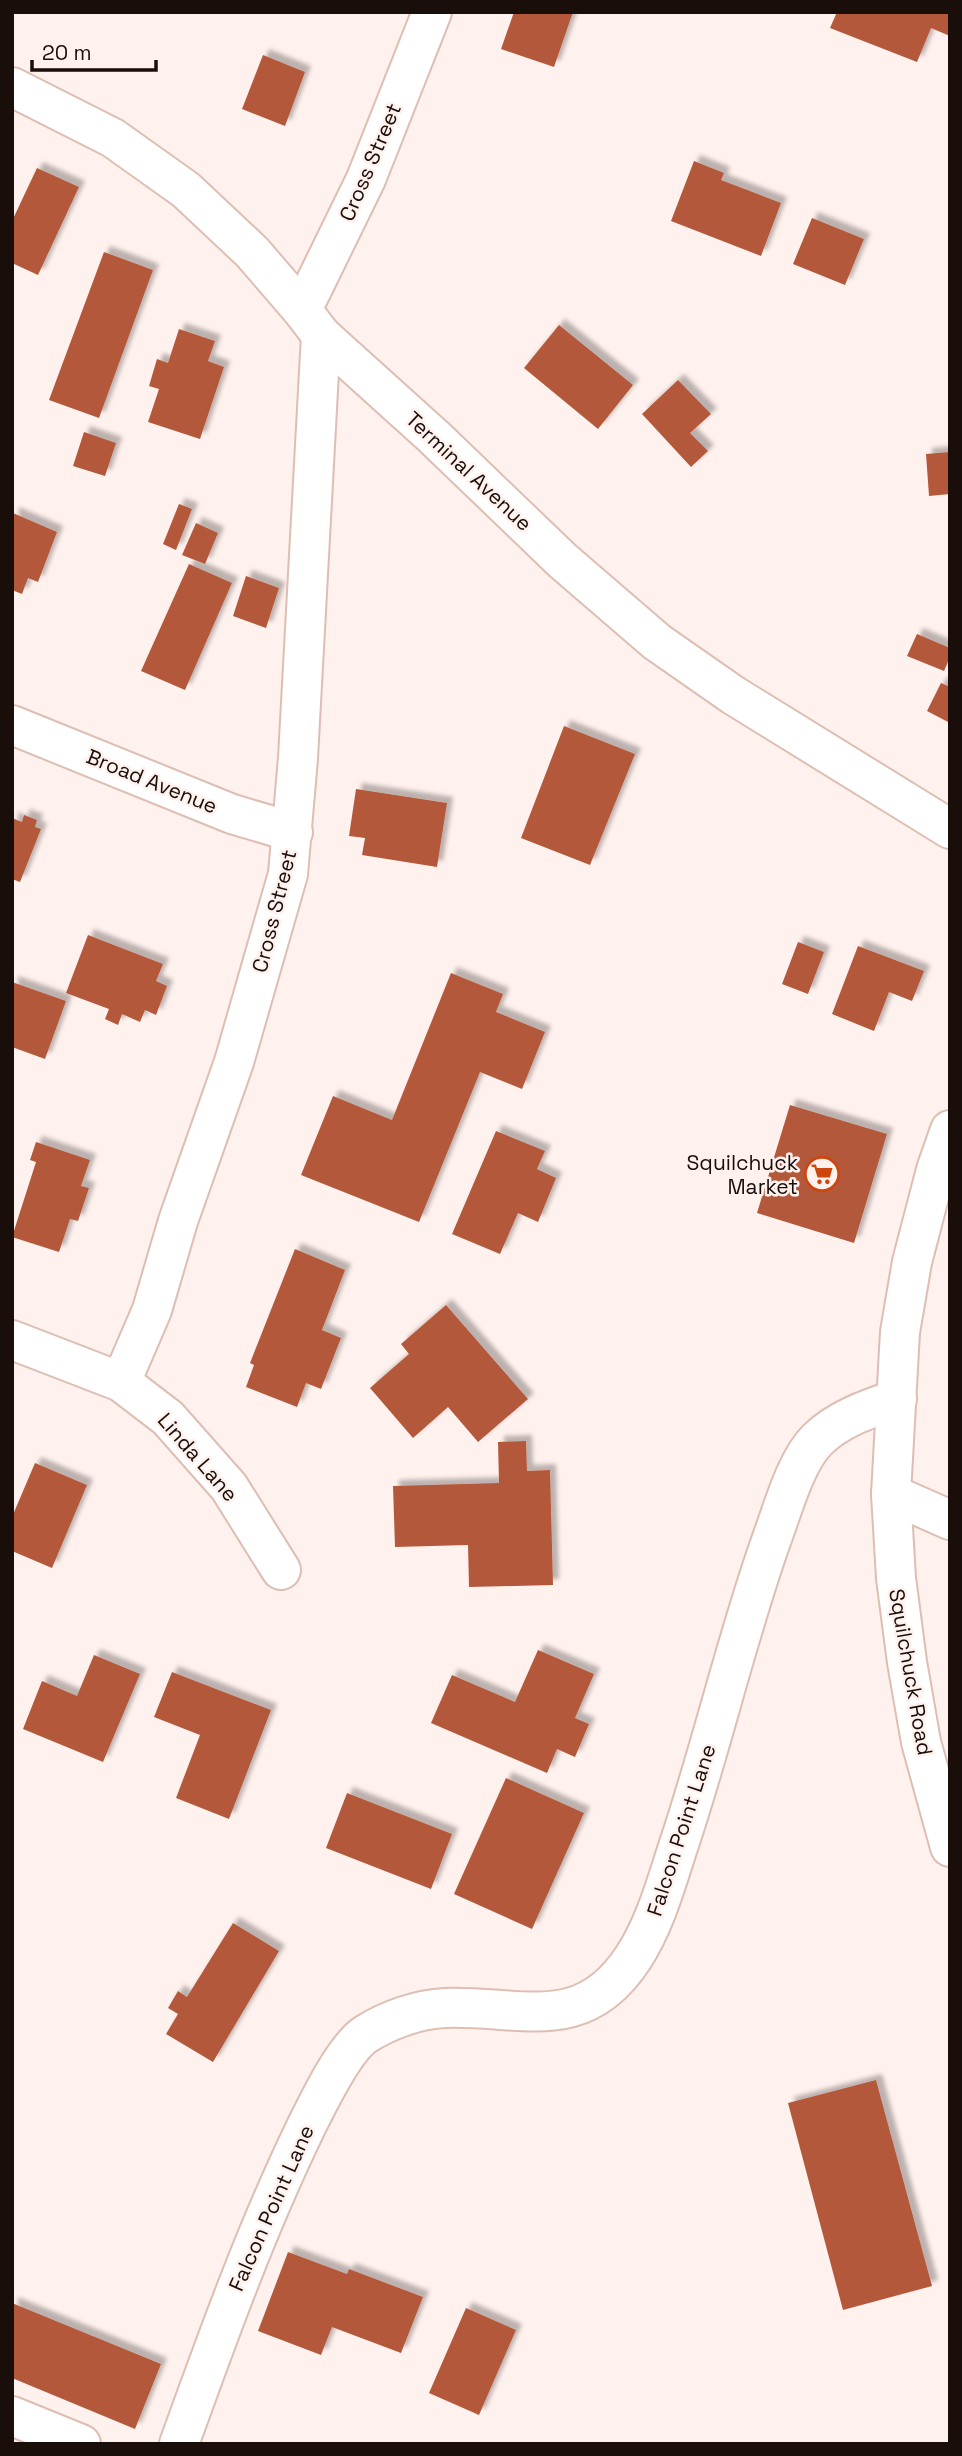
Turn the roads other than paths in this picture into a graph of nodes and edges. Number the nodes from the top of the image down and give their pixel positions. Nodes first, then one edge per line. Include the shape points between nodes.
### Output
1 (432, 12) edge
2 (12, 87) edge
3 (312, 322) junction
4 (12, 725) edge
5 (950, 829) edge
6 (293, 832) junction
7 (950, 1130) edge
8 (12, 1340) edge
9 (121, 1382) junction
10 (897, 1399) junction
11 (891, 1494) junction
12 (950, 1520) edge
13 (281, 1570) dead end
14 (950, 1847) edge
15 (12, 2416) edge
16 (81, 2444) edge
17 (179, 2444) edge

1 - 3 street, Cross Street
2 - 3 street, Terminal Avenue via 113,138 186,190 253,252
3 - 5 street, Terminal Avenue via 563,561 657,642 733,695
3 - 6 street, Cross Street
4 - 6 street, Broad Avenue via 232,814
6 - 9 street, Cross Street via 288,874 234,1062 152,1310
7 - 10 street, Squilchuck Road via 912,1262 900,1332
8 - 9 street, Linda Lane
9 - 13 street, Linda Lane via 168,1418 229,1487
10 - 11 street, Squilchuck Road
10 - 17 street, Falcon Point Lane via 853,1415 816,1441 794,1478 759,1576 695,1796 660,1900 634,1957 606,1992 569,2010 443,2008 398,2018 363,2036 330,2078 271,2200
11 - 12 street
11 - 14 street, Squilchuck Road via 895,1578 907,1662 921,1742
15 - 16 street

